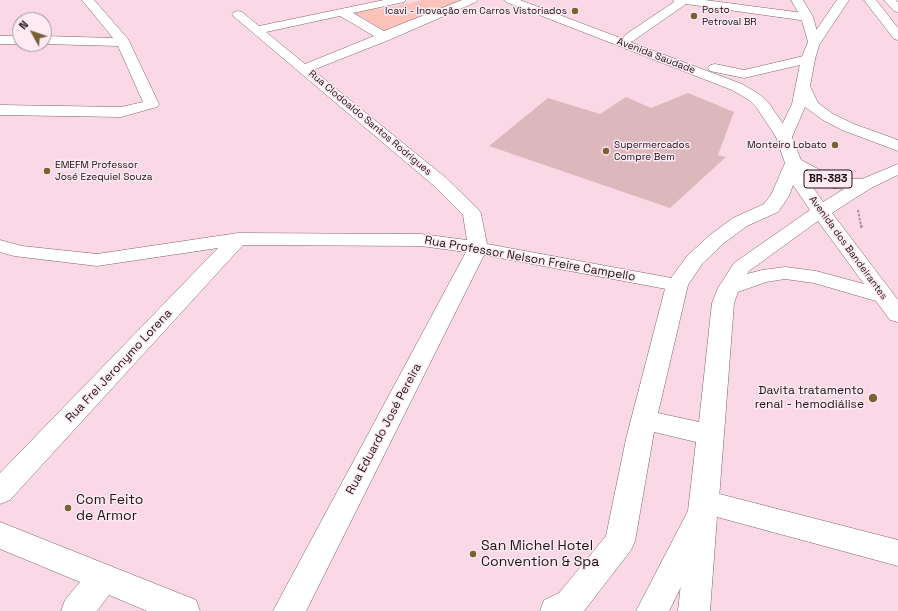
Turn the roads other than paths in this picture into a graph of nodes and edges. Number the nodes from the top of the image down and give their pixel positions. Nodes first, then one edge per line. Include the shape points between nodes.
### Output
1 (88, 0) edge
2 (400, 0) edge
3 (472, 0) edge
4 (510, 0) edge
5 (529, 0) edge
6 (681, 0) edge
7 (797, 0) edge
8 (843, 0) edge
9 (870, 0) edge
10 (890, 0) edge
11 (898, 9) edge
12 (342, 12) junction
13 (238, 15) dead end
14 (807, 17) junction
15 (257, 30) junction
16 (898, 36) edge
17 (385, 37) junction
18 (629, 38) junction
19 (0, 40) edge
20 (12, 40) edge
21 (52, 40) edge
22 (123, 42) junction
23 (814, 42) junction
24 (808, 59) junction
25 (304, 69) junction
26 (802, 85) junction
27 (0, 110) edge
28 (784, 137) junction
29 (898, 146) edge
30 (794, 163) junction
31 (898, 169) edge
32 (865, 184) junction
33 (821, 212) junction
34 (238, 239) junction
35 (478, 248) junction
36 (4, 251) edge
37 (677, 285) junction
38 (729, 288) junction
39 (883, 296) junction
40 (898, 315) edge
41 (644, 420) junction
42 (711, 435) junction
43 (0, 492) edge
44 (704, 507) junction
45 (0, 535) edge
46 (898, 553) edge
47 (103, 577) junction
48 (77, 611) edge
49 (184, 611) edge
50 (289, 611) edge
51 (556, 611) edge
52 (652, 611) edge
53 (694, 611) edge

1 - 22 main road
2 - 12 main road
3 - 17 main road
4 - 28 main road, Avenida Saudade via 737,87 763,105
5 - 18 main road, Avenida Saudade
6 - 14 main road
6 - 18 main road
7 - 14 main road
8 - 23 main road
9 - 16 main road
10 - 11 main road
12 - 15 main road
12 - 17 main road
13 - 15 main road, Rua Clodoaldo Santos Rodrigues
14 - 23 main road
15 - 25 main road, Rua Clodoaldo Santos Rodrigues
17 - 25 main road
18 - 24 main road, Avenida Saudade via 699,64 744,74
19 - 20 main road
21 - 22 main road
22 - 27 main road via 152,104 121,112
23 - 24 main road
24 - 26 main road
25 - 35 main road, Rua Clodoaldo Santos Rodrigues via 439,181 472,214
26 - 28 main road via 799,104
26 - 29 main road via 812,106 828,117
28 - 30 main road, Avenida dos Bandeirantes / BR-383
30 - 32 main road, BR-383 via 839,184
30 - 33 main road, Avenida dos Bandeirantes via 803,187
30 - 37 main road via 780,196 771,208 740,222 717,239 694,260
31 - 32 main road, BR-383
32 - 33 main road
33 - 38 main road via 741,267
33 - 39 main road, Avenida dos Bandeirantes
34 - 35 main road, Rua Professor Nelson Freire Campello via 421,240
34 - 36 main road, Rua Professor Nelson Freire Campello via 97,260
34 - 43 main road, Rua Frei Jeronymo Lorena
35 - 37 main road, Rua Professor Nelson Freire Campello
35 - 50 main road, Rua Eduardo José Pereira
37 - 41 main road
38 - 39 main road via 762,276 785,274 816,277
38 - 42 main road via 723,303
39 - 40 main road, Avenida dos Bandeirantes
41 - 42 main road
41 - 51 main road via 620,541 570,604
42 - 44 main road
44 - 46 main road
44 - 52 main road
44 - 53 main road
45 - 47 main road
47 - 48 main road
47 - 49 main road

